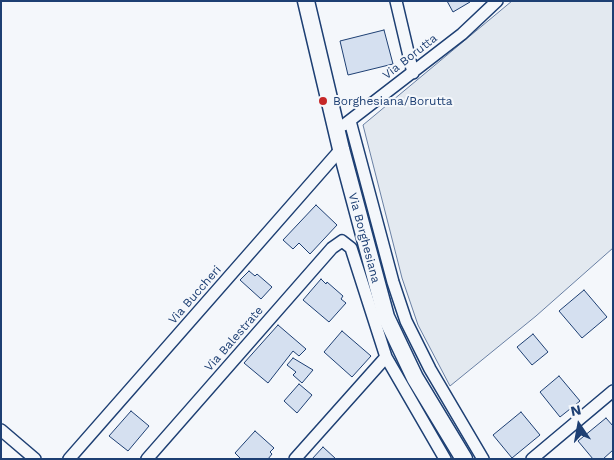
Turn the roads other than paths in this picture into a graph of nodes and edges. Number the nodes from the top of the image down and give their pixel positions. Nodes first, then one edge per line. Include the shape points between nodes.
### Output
1 (306, 1) edge
2 (396, 1) edge
3 (497, 1) edge
4 (413, 73) junction
5 (343, 126) junction
6 (341, 150) junction
7 (342, 241) joint
8 (386, 357) junction
9 (430, 369) junction
10 (415, 378) junction
11 (613, 391) edge
12 (1, 430) edge
13 (461, 457) edge
14 (35, 459) edge
15 (69, 459) edge
16 (147, 459) edge
17 (295, 459) edge
18 (446, 459) edge
19 (483, 459) edge
20 (532, 459) edge

1 - 5 street, Via Borghesiana
2 - 4 street
3 - 4 street, Via Borutta via 472,26
4 - 5 street, Via Borutta
5 - 6 street, Via Borghesiana
5 - 9 street, Via Borghesiana via 406,321
6 - 10 street, Via Borghesiana via 386,317
6 - 15 street, Via Buccheri
7 - 8 street, Via Borghesiana via 350,248
7 - 16 street, Via Balestrate via 332,248
8 - 17 street
8 - 18 street, Via Borghesiana
9 - 10 street
9 - 19 street, Via Borghesiana
10 - 13 street, Via Borghesiana
11 - 20 street
12 - 14 street

